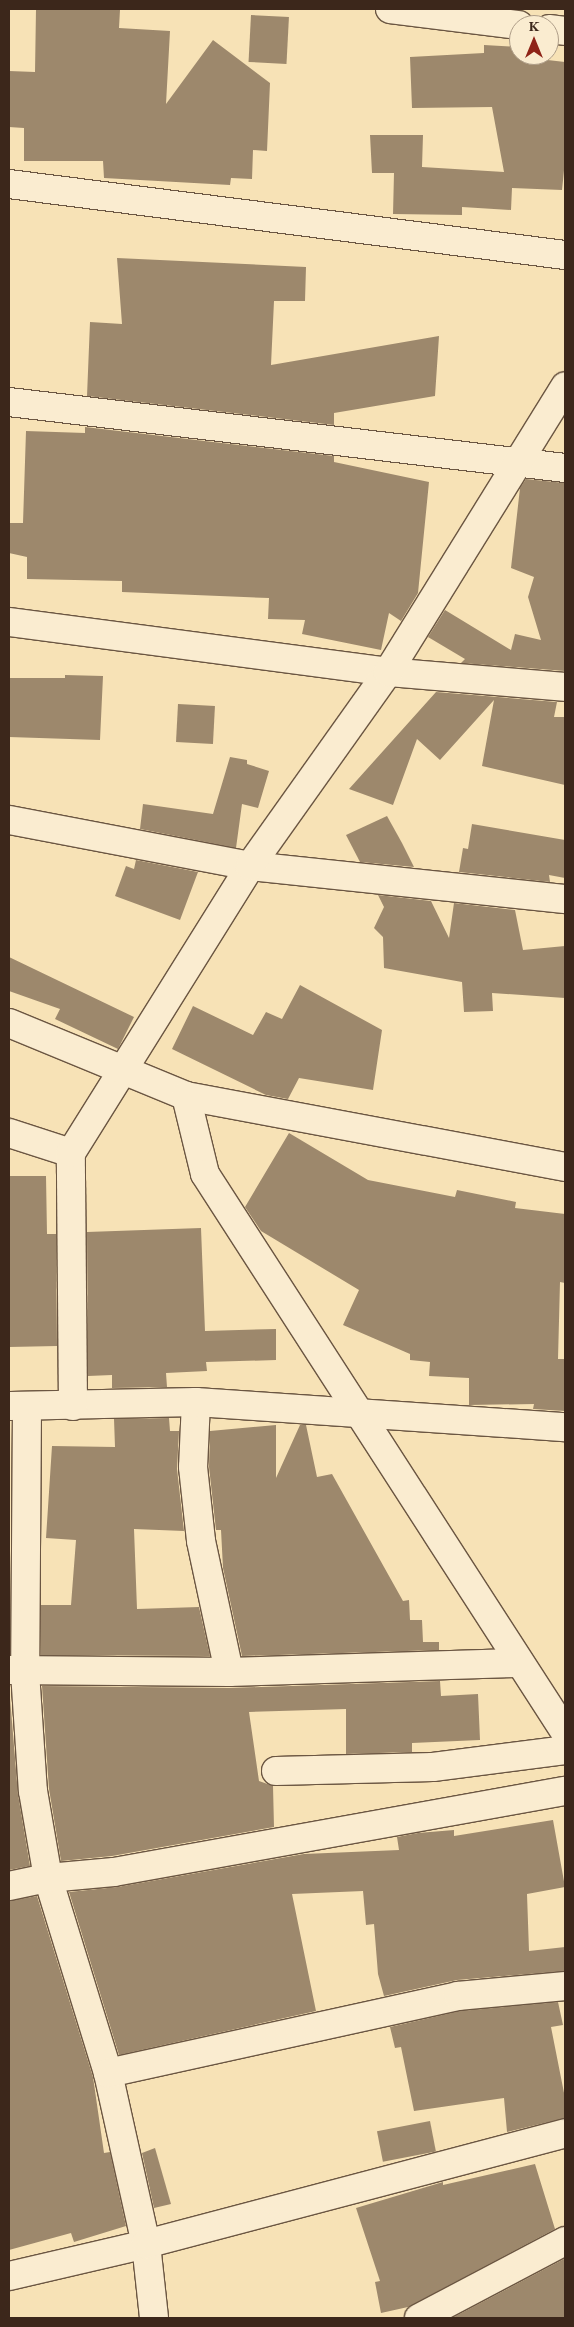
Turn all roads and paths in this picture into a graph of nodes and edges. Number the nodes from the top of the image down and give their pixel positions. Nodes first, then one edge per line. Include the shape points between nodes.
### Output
1 (390, 9) edge
2 (509, 24) edge
3 (9, 184) edge
4 (565, 255) edge
5 (565, 386) edge
6 (9, 402) edge
7 (516, 464) junction
8 (565, 468) edge
9 (9, 622) edge
10 (388, 672) junction
11 (565, 687) edge
12 (9, 820) edge
13 (250, 866) junction
14 (565, 899) edge
15 (9, 1023) edge
16 (123, 1070) junction
17 (186, 1096) junction
18 (9, 1133) edge
19 (71, 1152) junction
20 (565, 1167) edge
21 (196, 1402) junction
22 (18, 1406) edge
23 (73, 1406) junction
24 (358, 1411) junction
25 (565, 1427) edge
26 (518, 1663) junction
27 (17, 1671) edge
28 (229, 1672) junction
29 (558, 1705) edge
30 (565, 1732) edge
31 (565, 1750) edge
32 (276, 1770) dead end
33 (21, 1791) edge
34 (565, 1791) edge
35 (48, 1878) junction
36 (9, 1886) edge
37 (565, 1986) edge
38 (108, 2073) junction
39 (565, 2133) edge
40 (565, 2241) edge
41 (146, 2244) junction
42 (9, 2276) edge
43 (154, 2318) edge
44 (419, 2318) edge

1 - 2 street
3 - 4 street
5 - 7 street
6 - 7 street
7 - 8 street
7 - 10 street
9 - 10 street
10 - 11 street
10 - 13 street
12 - 13 street
13 - 14 street
13 - 16 street
15 - 16 street
16 - 17 street
16 - 19 street
17 - 20 street
17 - 24 street via 205,1174
18 - 19 street
19 - 23 street
21 - 23 street
21 - 24 street
21 - 28 street via 193,1467 201,1541
22 - 23 street
22 - 27 street
24 - 25 street
24 - 26 street
26 - 28 street
26 - 29 street
27 - 28 street
27 - 33 street
29 - 30 street
31 - 32 street via 433,1767
33 - 35 street
34 - 35 street via 114,1872
35 - 36 street
35 - 38 street
37 - 38 street via 458,1996
38 - 41 street
39 - 41 street
40 - 44 street
41 - 42 street
41 - 43 street

